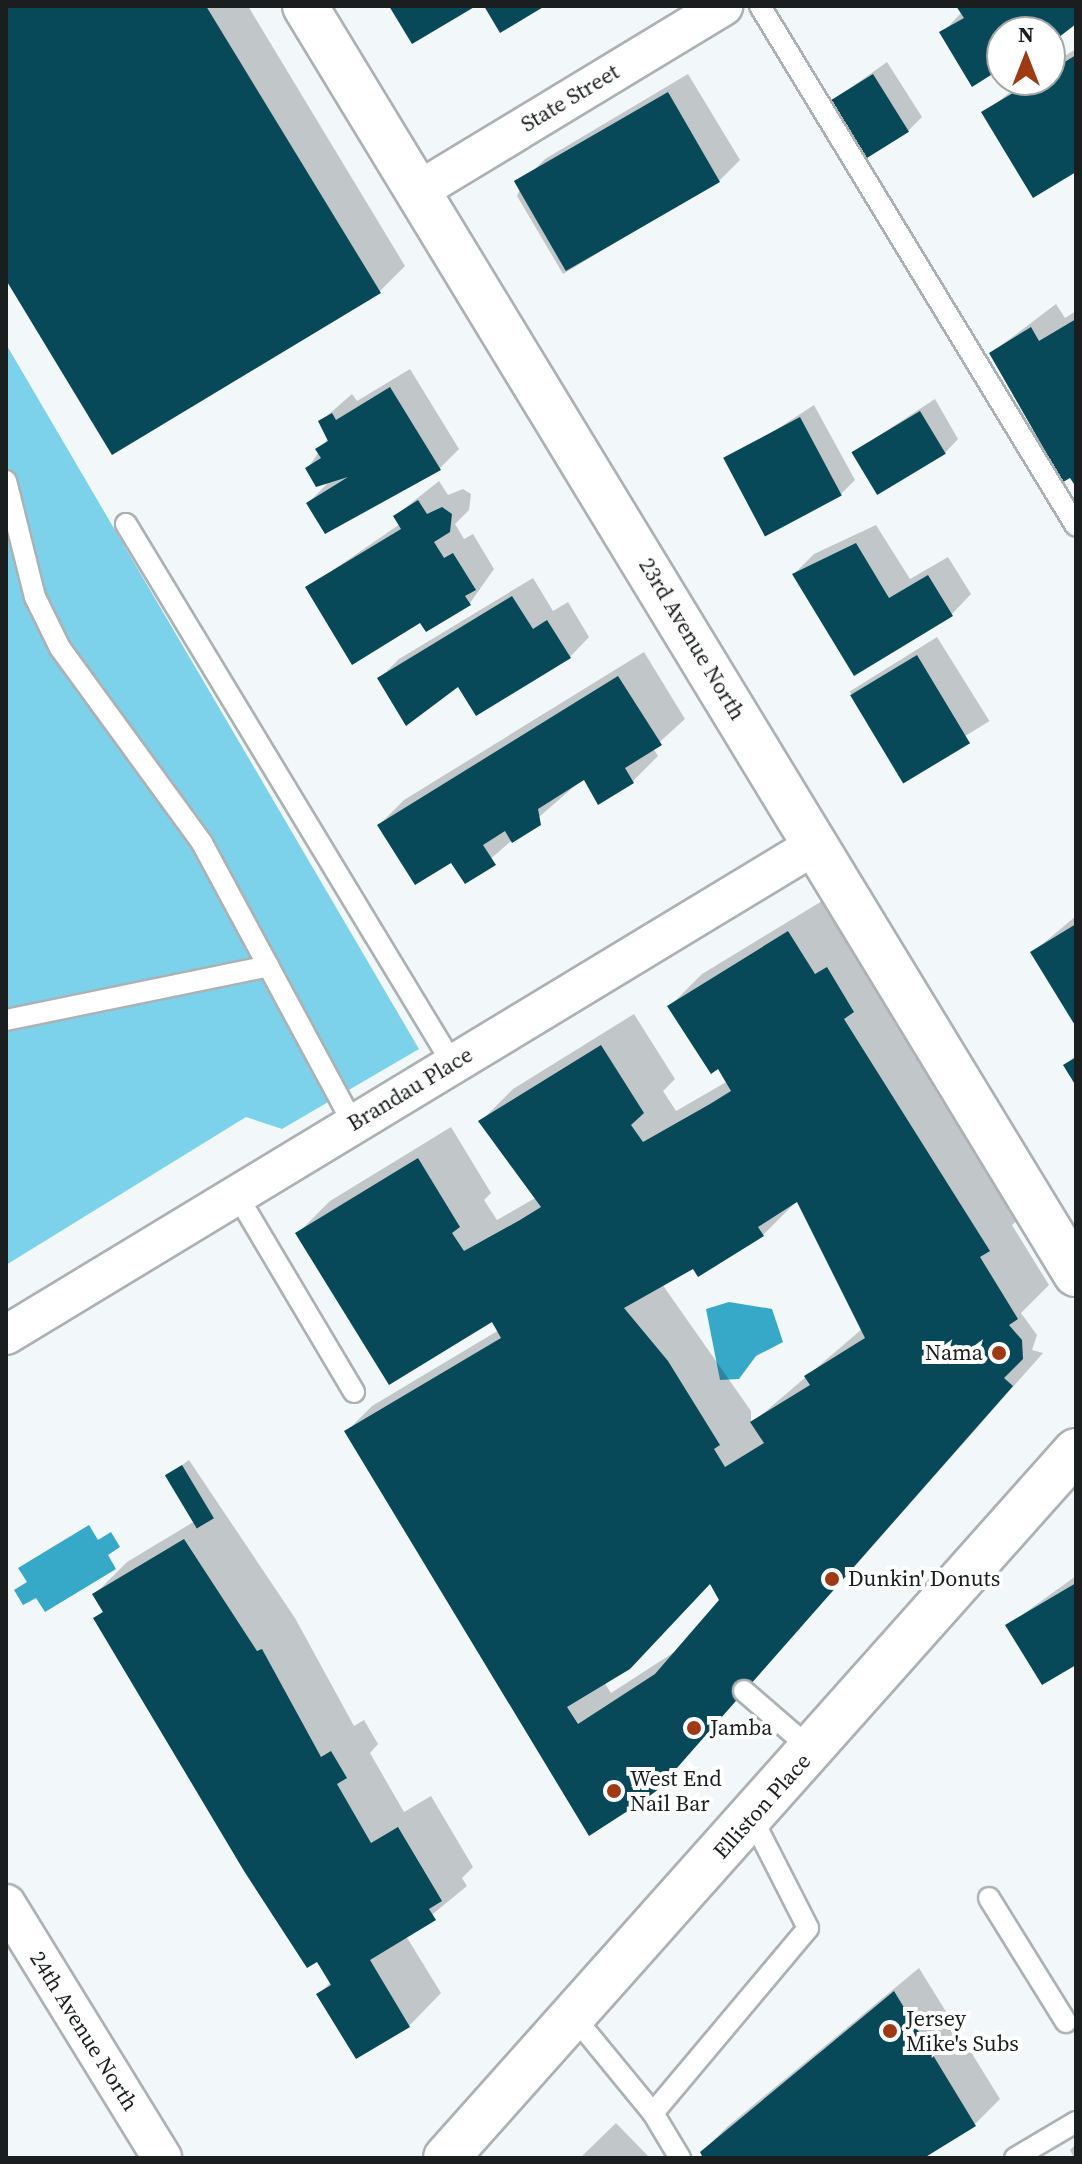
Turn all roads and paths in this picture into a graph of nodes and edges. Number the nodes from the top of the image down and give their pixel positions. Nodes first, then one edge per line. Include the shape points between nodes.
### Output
1 (305, 6) edge
2 (723, 6) edge
3 (760, 6) edge
4 (418, 191) junction
5 (6, 481) edge
6 (126, 524) dead end
7 (1075, 524) edge
8 (15, 545) edge
9 (815, 845) junction
10 (268, 966) junction
11 (6, 1020) edge
12 (452, 1063) junction
13 (353, 1124) junction
14 (237, 1195) junction
15 (1076, 1274) edge
16 (6, 1335) edge
17 (354, 1392) dead end
18 (1076, 1451) edge
19 (744, 1691) dead end
20 (812, 1750) junction
21 (752, 1818) junction
22 (989, 1898) dead end
23 (6, 1904) edge
24 (575, 2018) junction
25 (1066, 2022) dead end
26 (653, 2113) junction
27 (1076, 2122) edge
28 (162, 2158) edge
29 (446, 2158) edge
30 (680, 2158) edge
31 (1015, 2158) edge

1 - 4 street, 23rd Avenue North
2 - 4 street, State Street
3 - 7 lane
4 - 9 street, 23rd Avenue North
5 - 8 lane
6 - 12 lane
8 - 10 lane via 60,648 161,778
9 - 12 street, Brandau Place
9 - 15 street, 23rd Avenue North
10 - 11 lane
10 - 13 lane
12 - 13 street, Brandau Place
13 - 14 street, Brandau Place
14 - 16 street, Brandau Place
14 - 17 lane
18 - 20 street, Elliston Place
19 - 20 lane
20 - 21 street, Elliston Place
21 - 24 street, Elliston Place
21 - 26 lane via 808,1928
22 - 25 lane
23 - 28 street, 24th Avenue North
24 - 26 lane
24 - 29 street, Elliston Place
26 - 30 lane
27 - 31 lane

